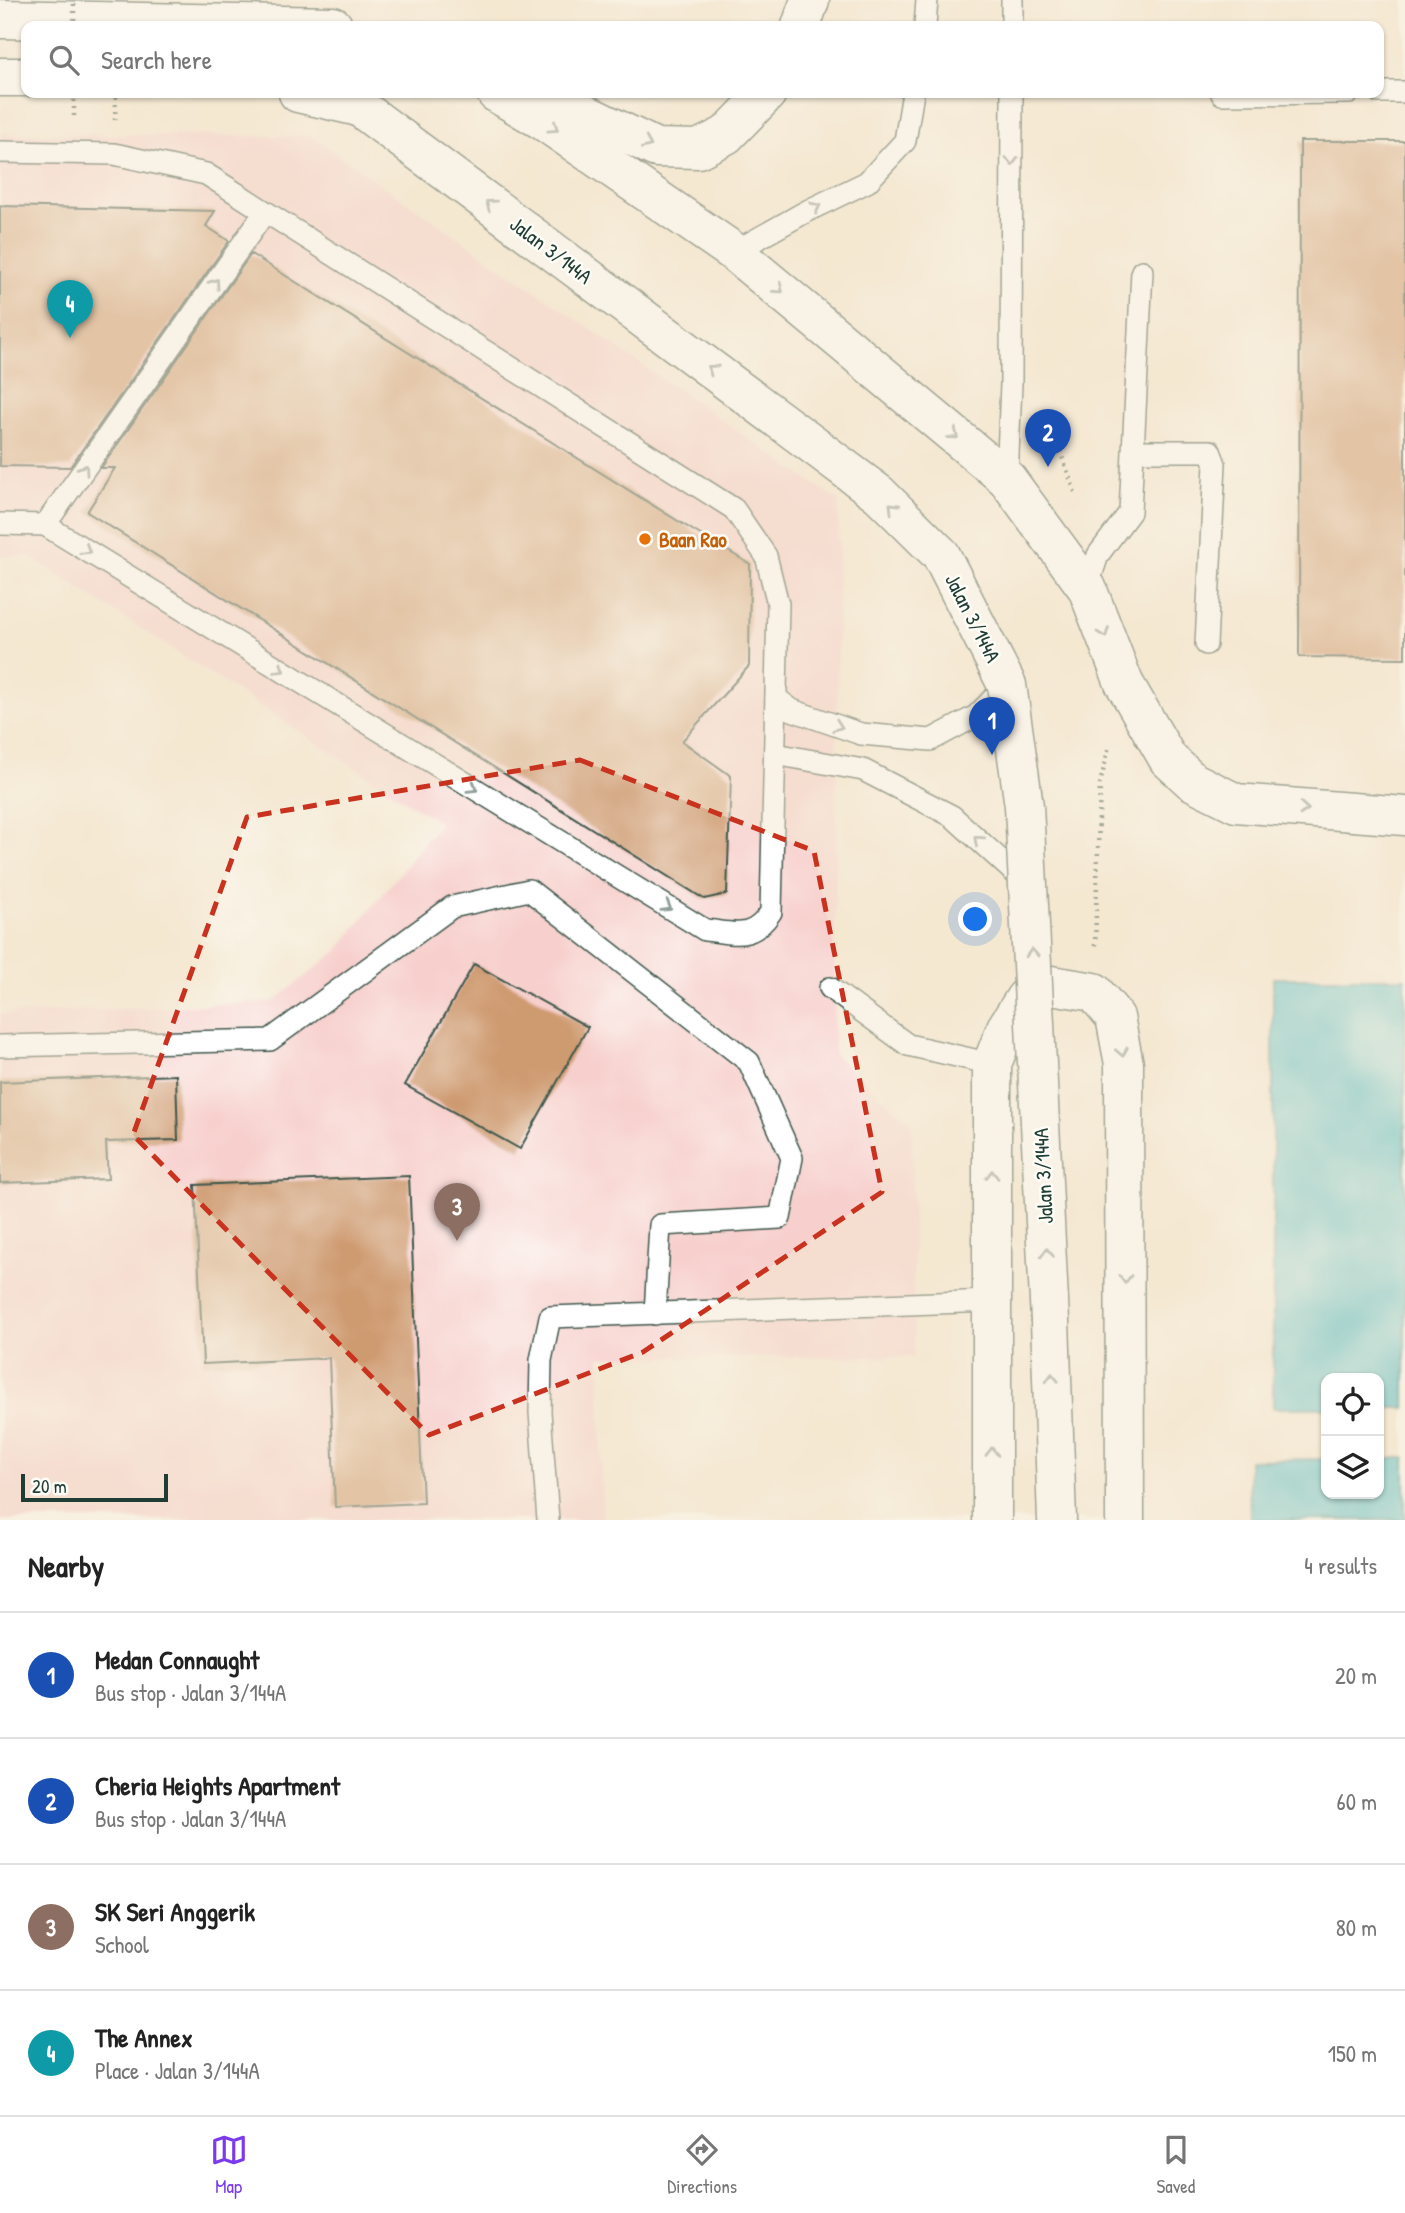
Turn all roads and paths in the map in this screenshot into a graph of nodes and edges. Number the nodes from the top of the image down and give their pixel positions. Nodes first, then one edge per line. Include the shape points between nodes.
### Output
1 (810, 0) edge
2 (926, 0) edge
3 (1012, 0) edge
4 (74, 4) dead end
5 (0, 19) edge
6 (74, 21) edge
7 (95, 21) edge
8 (803, 21) edge
9 (925, 21) edge
10 (1012, 21) edge
11 (0, 77) edge
12 (21, 77) edge
13 (1384, 92) edge
14 (1405, 92) edge
15 (74, 98) edge
16 (320, 98) edge
17 (504, 98) edge
18 (552, 98) edge
19 (762, 98) edge
20 (912, 98) edge
21 (1012, 98) edge
22 (74, 124) dead end
23 (0, 152) edge
24 (265, 212) junction
25 (734, 252) junction
26 (1142, 271) dead end
27 (1133, 451) junction
28 (1007, 479) junction
29 (0, 524) edge
30 (45, 525) junction
31 (1087, 588) junction
32 (1206, 644) dead end
33 (1124, 683) junction
34 (1007, 685) junction
35 (776, 698) junction
36 (775, 754) junction
37 (1405, 816) edge
38 (1028, 886) junction
39 (830, 988) dead end
40 (1094, 992) junction
41 (0, 1046) edge
42 (992, 1064) junction
43 (992, 1301) junction
44 (655, 1314) junction
45 (548, 1520) edge
46 (992, 1520) edge
47 (1057, 1520) edge
48 (1125, 1520) edge

1 - 8 street
2 - 9 lane
3 - 10 lane
4 - 6 path, bridge
5 - 7 street
11 - 12 street
13 - 14 lane
15 - 22 path
34 -> 16 street, Jalan 3/144A, bridge via 941,555 880,494 359,107
17 -> 25 street
18 -> 19 street via 656,148 698,149 726,135
25 -> 20 lane via 867,183 905,141
21 -> 28 lane
23 - 24 lane via 114,154 206,174
30 -> 24 lane
24 - 35 lane via 734,509 766,556 778,604
25 -> 28 street
26 - 27 lane
27 - 31 lane via 1130,512 1098,555
27 - 32 lane via 1210,451 1215,464
28 - 31 street
29 - 30 lane
30 -> 36 lane via 705,930 744,934 762,926 771,912
31 -> 33 street
33 -> 37 street via 1168,759 1192,781 1236,803
33 - 40 path via 1100,784
35 -> 34 lane via 792,710 862,734 931,740 976,716
34 - 38 street, Jalan 3/144A, bridge via 1024,806
35 - 36 lane
38 -> 36 lane via 951,816 863,770
47 -> 38 street, Jalan 3/144A, bridge
39 - 42 lane via 908,1045
40 - 42 street via 1051,985 1025,998 1006,1028
40 -> 48 street via 1115,1017 1124,1064
41 - 44 lane via 270,1040 452,907 529,891 749,1062 792,1158 780,1218 660,1224
43 -> 42 street
43 - 44 lane
46 -> 43 street
44 - 45 lane via 550,1317 541,1360 540,1412

